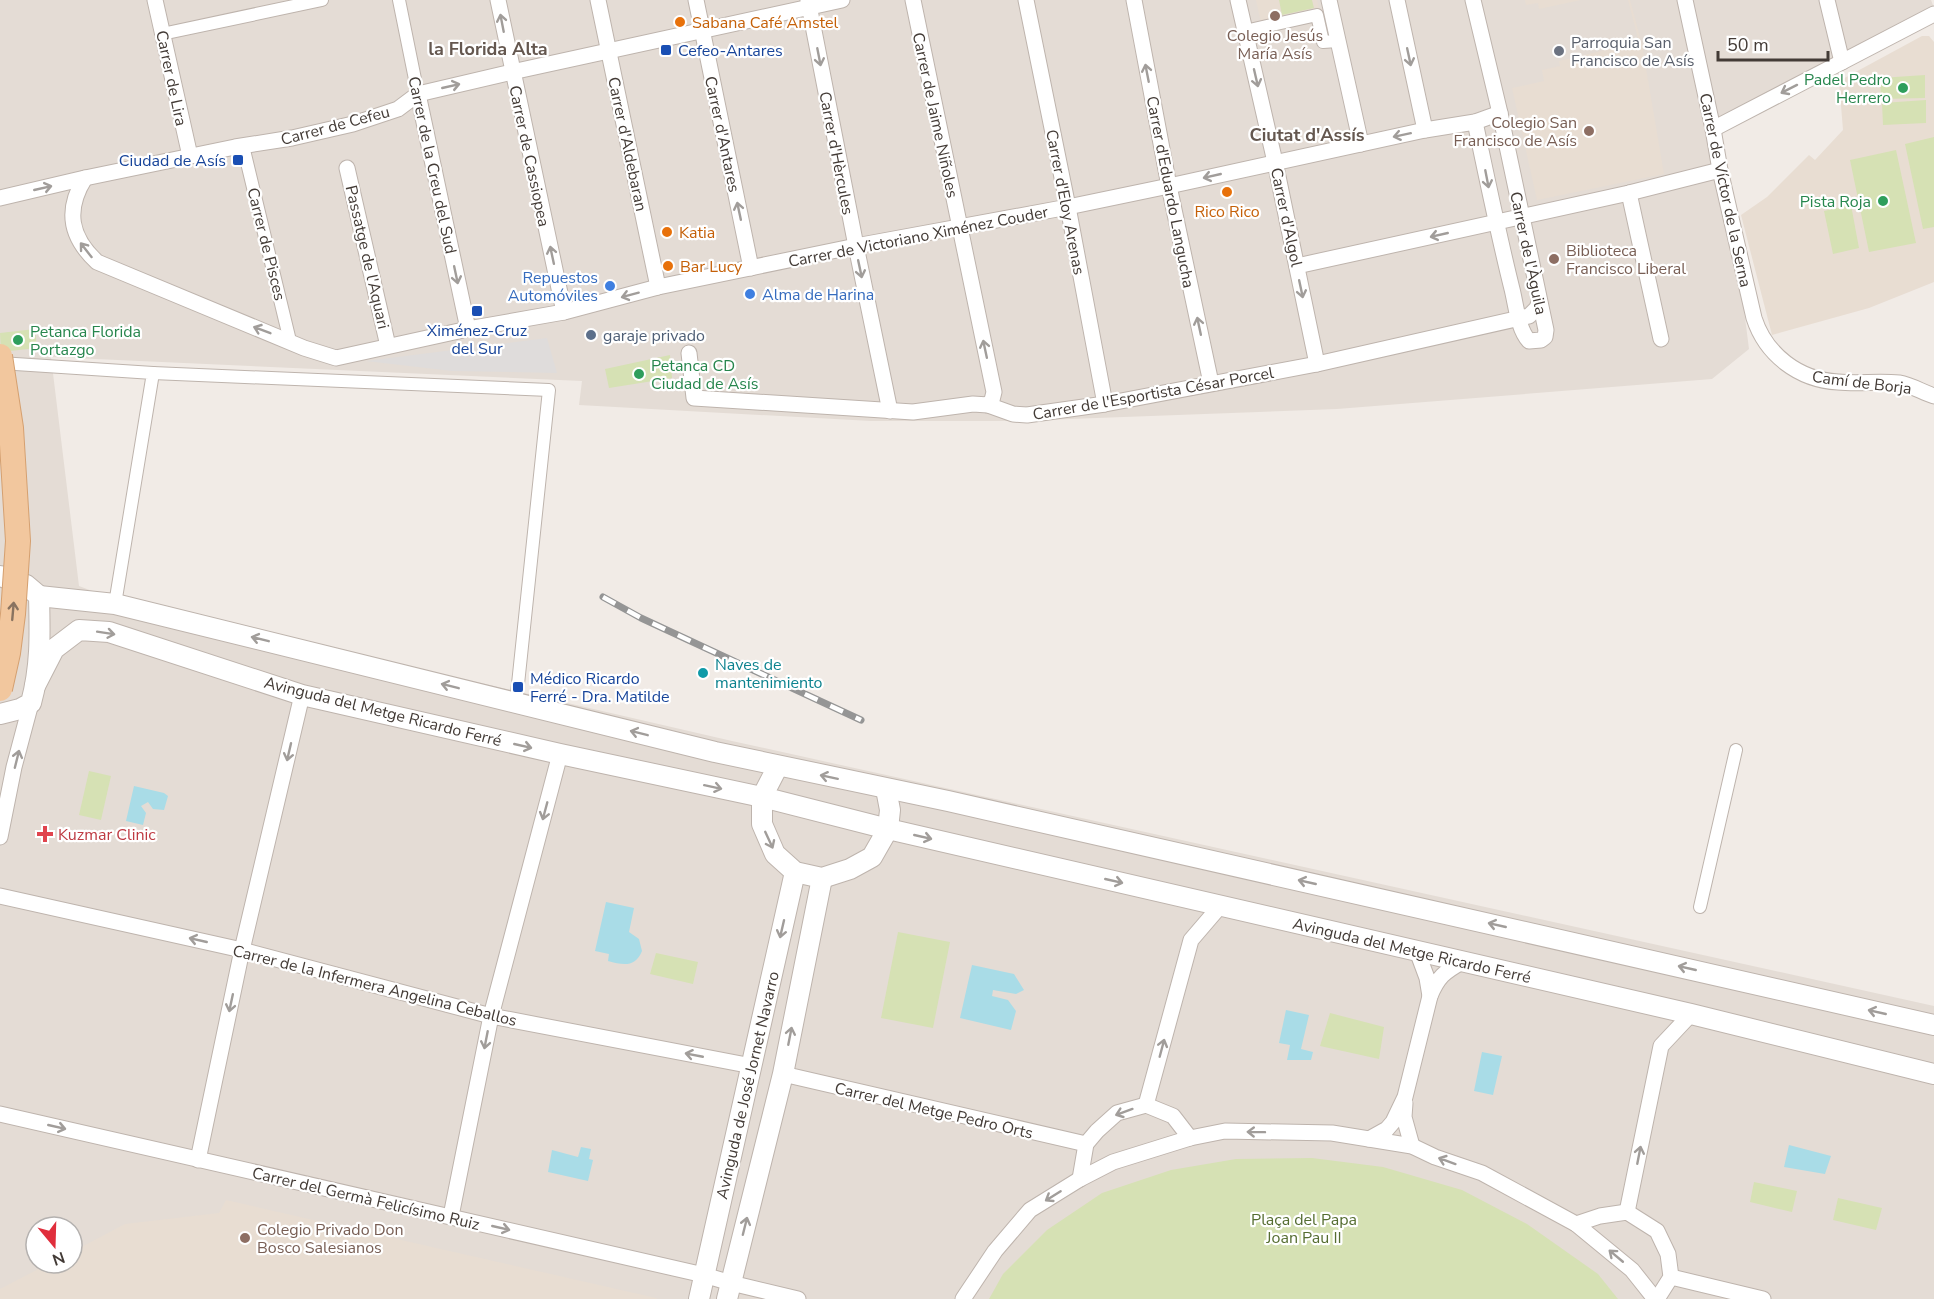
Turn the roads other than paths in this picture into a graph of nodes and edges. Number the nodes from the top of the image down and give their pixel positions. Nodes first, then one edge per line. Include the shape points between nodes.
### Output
1 (155, 0) edge
2 (322, 0) edge
3 (399, 0) edge
4 (498, 0) edge
5 (598, 0) edge
6 (696, 0) edge
7 (842, 0) edge
8 (913, 0) edge
9 (1026, 0) edge
10 (1134, 0) edge
11 (1238, 0) edge
12 (1329, 0) edge
13 (1397, 0) edge
14 (1473, 0) edge
15 (1685, 0) edge
16 (1827, 0) edge
17 (289, 3) edge
18 (809, 4) edge
19 (1934, 14) edge
20 (702, 31) junction
21 (1245, 31) junction
22 (162, 34) junction
23 (1337, 41) junction
24 (608, 52) junction
25 (1842, 62) junction
26 (512, 72) junction
27 (418, 94) junction
28 (1500, 113) junction
29 (1475, 122) junction
30 (1713, 129) junction
31 (1425, 130) junction
32 (1361, 144) junction
33 (243, 146) junction
34 (190, 156) junction
35 (1275, 162) junction
36 (347, 168) dead end
37 (1720, 170) junction
38 (85, 178) junction
39 (1169, 186) junction
40 (1629, 193) junction
41 (1, 196) edge
42 (1068, 207) junction
43 (1520, 216) junction
44 (1496, 222) junction
45 (959, 227) junction
46 (856, 246) junction
47 (1297, 266) junction
48 (751, 268) junction
49 (658, 287) junction
50 (1539, 302) junction
51 (564, 312) junction
52 (1519, 317) junction
53 (468, 330) junction
54 (1661, 339) dead end
55 (290, 341) junction
56 (1766, 343) joint
57 (388, 346) junction
58 (689, 353) dead end
59 (0, 356) edge
60 (0, 363) edge
61 (1317, 364) junction
62 (153, 373) junction
63 (1211, 383) junction
64 (1934, 396) edge
65 (1105, 404) junction
66 (988, 405) junction
67 (890, 411) junction
68 (0, 576) edge
69 (39, 596) junction
70 (115, 604) junction
71 (0, 689) edge
72 (33, 694) junction
73 (302, 695) junction
74 (516, 703) junction
75 (0, 714) edge
76 (1736, 750) dead end
77 (560, 754) junction
78 (778, 766) junction
79 (886, 789) junction
80 (762, 798) junction
81 (888, 829) junction
82 (0, 837) edge
83 (795, 872) junction
84 (822, 878) junction
85 (0, 896) edge
86 (1221, 905) junction
87 (1700, 908) dead end
88 (242, 950) junction
89 (1417, 951) junction
90 (1462, 962) junction
91 (1430, 996) junction
92 (1691, 1014) junction
93 (490, 1016) junction
94 (1934, 1025) edge
95 (752, 1066) junction
96 (783, 1074) junction
97 (1934, 1074) edge
98 (1405, 1097) junction
99 (1146, 1105) junction
100 (0, 1114) edge
101 (1190, 1138) junction
102 (1369, 1139) junction
103 (1086, 1144) junction
104 (1412, 1146) junction
105 (198, 1160) junction
106 (1080, 1179) junction
107 (1627, 1212) junction
108 (451, 1216) junction
109 (1576, 1224) junction
110 (704, 1275) junction
111 (1671, 1277) junction
112 (729, 1291) edge
113 (699, 1299) edge
114 (798, 1299) edge
115 (963, 1299) edge
116 (1656, 1299) edge
117 (1762, 1299) edge

1 - 22 street, Carrer de Lira
2 - 17 street
3 - 27 street, Carrer de la Creu del Sud
26 -> 4 street, Carrer de Cassiopea
5 - 24 street, Carrer d'Aldebaran
6 - 20 street, Carrer d'Antares
7 - 18 street, Carrer de Cefeu
8 - 45 street, Carrer de Jaime Niñoles
9 - 42 street, Carrer d'Eloy Arenas
39 -> 10 street, Carrer d'Eduardo Langucha
11 - 21 street, Carrer d'Algol
12 - 23 street
13 -> 31 street
14 - 28 street, Carrer de l'Àguila
15 - 30 street, Carrer de Víctor de la Serna
16 - 25 street
17 - 22 street
18 - 20 street, Carrer de Cefeu
18 -> 46 street, Carrer d'Hèrcules
19 - 25 street
20 - 24 street, Carrer de Cefeu
48 -> 20 street, Carrer d'Antares
21 - 23 street via 1317,15 1323,42
21 -> 35 street, Carrer d'Algol
22 - 34 street, Carrer de Lira
23 - 32 street
24 - 26 street, Carrer de Cefeu
24 - 49 street, Carrer d'Aldebaran
25 -> 30 street
27 -> 26 street, Carrer de Cefeu
51 -> 26 street, Carrer de Cassiopea
27 - 33 street, Carrer de Cefeu via 398,109 352,124
27 -> 53 street, Carrer de la Creu del Sud
28 - 29 street, Carrer de Victoriano Ximénez Couder
28 - 43 street, Carrer de l'Àguila
29 - 31 street, Carrer de Victoriano Ximénez Couder
29 -> 44 street, Carrer de l'Àguila
30 - 37 street, Carrer de Víctor de la Serna
31 -> 32 street, Carrer de Victoriano Ximénez Couder
32 - 35 street, Carrer de Victoriano Ximénez Couder
33 - 34 street, Carrer de Cefeu
33 - 55 street, Carrer de Pisces
34 - 38 street, Carrer de Cefeu
35 -> 39 street, Carrer de Victoriano Ximénez Couder
35 - 47 street, Carrer d'Algol
36 - 57 street, Passatge de l'Aquari
37 - 40 street
37 - 56 street, Carrer de Víctor de la Serna via 1754,318
41 -> 38 street, Carrer de Cefeu
55 -> 38 street via 97,262 87,253 73,224 73,201
39 - 42 street, Carrer de Victoriano Ximénez Couder
63 -> 39 street, Carrer d'Eduardo Langucha
40 - 43 street
40 - 54 street
42 - 45 street, Carrer de Victoriano Ximénez Couder
42 - 65 street, Carrer d'Eloy Arenas
43 - 44 street
43 - 50 street, Carrer de l'Àguila
44 -> 47 street
44 - 52 street, Carrer de l'Àguila
45 - 46 street, Carrer de Victoriano Ximénez Couder
66 -> 45 street, Carrer de Jaime Niñoles via 994,392
46 - 48 street, Carrer de Victoriano Ximénez Couder
46 -> 67 street, Carrer d'Hèrcules
47 -> 61 street, Carrer d'Algol
48 - 49 street, Carrer de Victoriano Ximénez Couder
49 -> 51 street, Carrer de Victoriano Ximénez Couder
50 - 52 street, Carrer de l'Esportista César Porcel via 1529,316
50 - 52 street, Carrer de l'Àguila via 1546,330 1541,340 1529,341 1525,337
51 - 53 street, Carrer de Victoriano Ximénez Couder
52 - 61 street, Carrer de l'Esportista César Porcel
53 - 57 street, Carrer de Victoriano Ximénez Couder
55 - 57 street, Carrer de Victoriano Ximénez Couder via 336,358
56 - 64 street, Camí de Borja via 1782,361 1811,378 1901,384
58 - 67 street, Carrer de l'Esportista César Porcel via 694,398
71 -> 59 main road, bridge via 13,614 18,541 11,428
60 - 62 street
61 - 63 street, Carrer de l'Esportista César Porcel
62 - 70 street
62 - 74 street via 549,390
63 - 65 street, Carrer de l'Esportista César Porcel
65 - 66 street, Carrer de l'Esportista César Porcel via 1027,415
66 - 67 street, Carrer de l'Esportista César Porcel
68 - 69 street via 26,585
69 - 70 street
69 - 72 street via 41,645
74 -> 70 street
72 -> 73 street, Avinguda del Metge Ricardo Ferré via 54,650 79,630 109,632
72 - 75 street via 20,709
82 -> 72 street
73 -> 77 street, Avinguda del Metge Ricardo Ferré
73 -> 88 street
78 -> 74 street
76 - 87 street
77 -> 80 street, Avinguda del Metge Ricardo Ferré
77 -> 93 street
79 -> 78 street
78 - 80 street
79 - 81 street
94 -> 79 street
80 - 81 street, Avinguda del Metge Ricardo Ferré
80 -> 83 street via 762,824 775,854
81 - 84 street via 872,857
81 -> 86 street, Avinguda del Metge Ricardo Ferré
83 - 84 street
83 -> 95 street, Avinguda de José Jornet Navarro
96 -> 84 street, Avinguda de José Jornet Navarro
88 -> 85 street, Carrer de la Infermera Angelina Ceballos
86 - 89 street, Avinguda del Metge Ricardo Ferré
99 -> 86 street via 1191,940
88 - 93 street, Carrer de la Infermera Angelina Ceballos
88 -> 105 street
89 - 90 street, Avinguda del Metge Ricardo Ferré
89 - 91 street
90 - 91 street via 1436,981
90 - 92 street, Avinguda del Metge Ricardo Ferré
91 - 98 street
92 - 97 street, Avinguda del Metge Ricardo Ferré
107 -> 92 street via 1661,1046
95 -> 93 street, Carrer de la Infermera Angelina Ceballos
93 -> 108 street
95 - 110 street, Avinguda de José Jornet Navarro
96 - 103 street, Carrer del Metge Pedro Orts
112 -> 96 street, Avinguda de José Jornet Navarro
98 - 102 street via 1393,1122
98 - 104 street via 1404,1118
99 - 101 street via 1173,1116
99 -> 103 street via 1117,1113
100 -> 105 street, Carrer del Germà Felicísimo Ruiz
102 -> 101 street via 1332,1133 1225,1131
101 - 106 street via 1133,1155
102 - 104 street
103 - 106 street
109 -> 104 street via 1482,1173
105 - 108 street, Carrer del Germà Felicísimo Ruiz
106 -> 115 street via 1030,1210 995,1251
107 - 109 street
107 - 111 street via 1657,1231 1668,1254
108 -> 110 street, Carrer del Germà Felicísimo Ruiz
116 -> 109 street via 1632,1270
110 - 112 street, Carrer del Germà Felicísimo Ruiz
110 - 113 street, Avinguda de José Jornet Navarro
111 - 116 street
111 - 117 street
112 - 114 street, Carrer del Germà Felicísimo Ruiz

